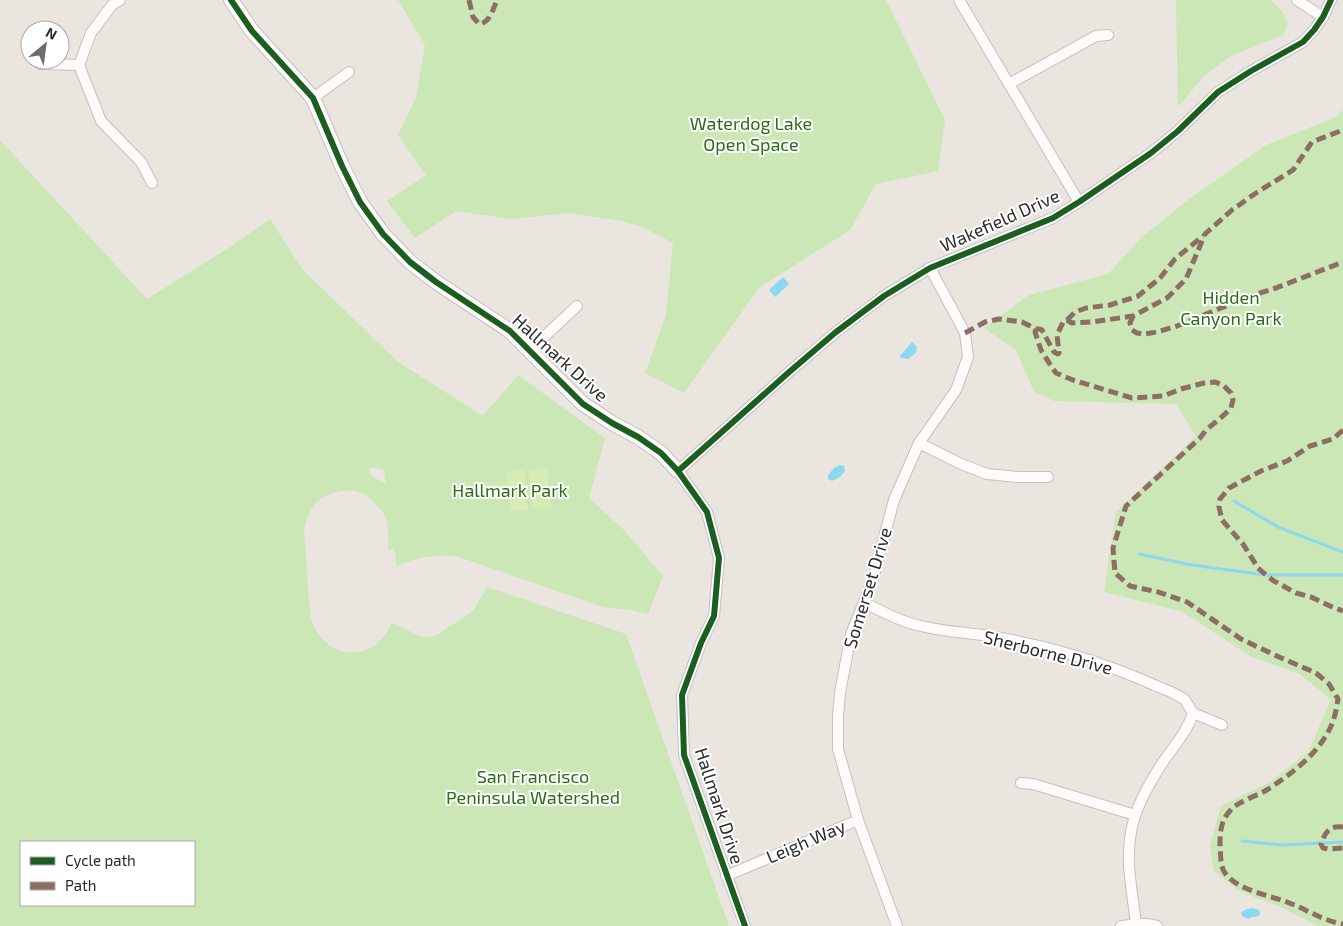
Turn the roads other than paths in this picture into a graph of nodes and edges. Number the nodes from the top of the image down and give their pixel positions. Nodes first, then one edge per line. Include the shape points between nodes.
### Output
1 (120, 0) edge
2 (230, 0) edge
3 (959, 0) edge
4 (1297, 0) edge
5 (1331, 0) edge
6 (1323, 18) junction
7 (1108, 35) dead end
8 (70, 65) edge
9 (79, 65) junction
10 (349, 72) dead end
11 (1010, 84) junction
12 (313, 98) junction
13 (152, 183) dead end
14 (1079, 202) junction
15 (930, 268) junction
16 (577, 306) dead end
17 (530, 350) junction
18 (919, 443) junction
19 (678, 471) junction
20 (1048, 477) dead end
21 (865, 603) junction
22 (1193, 713) junction
23 (1222, 725) dead end
24 (1021, 783) dead end
25 (1135, 815) junction
26 (858, 820) junction
27 (726, 876) junction
28 (1136, 924) junction
29 (745, 926) edge
30 (897, 926) edge
31 (1121, 926) edge
32 (1157, 926) edge

1 - 9 street via 92,33
2 - 12 street, Hallmark Drive via 252,31
3 - 11 street, Wakefield Drive
4 - 6 street
5 - 6 street, Wakefield Drive
6 - 14 street, Wakefield Drive via 1303,42 1218,92 1151,153
7 - 11 street via 1096,36
8 - 9 street
9 - 13 street via 101,121 141,162
10 - 12 street
11 - 14 street, Wakefield Drive
12 - 17 street, Hallmark Drive via 360,202 383,234 410,262 510,331
14 - 15 street, Wakefield Drive via 1053,218
15 - 18 street, Somerset Drive via 965,333 968,357 956,390
15 - 19 street, Wakefield Drive via 884,296 836,332
16 - 17 street
17 - 19 street, Hallmark Drive via 583,404 661,453
18 - 20 street via 987,474
18 - 21 street, Somerset Drive via 894,500
19 - 27 street, Hallmark Drive via 706,512 718,558 714,616 682,695 684,755
21 - 22 street, Sherborne Drive via 915,625 1024,643 1118,670 1171,692 1185,701
21 - 26 street, Somerset Drive via 851,634 838,716 838,749
22 - 23 street, Sherborne Drive
22 - 25 street via 1190,723 1146,789
24 - 25 street
25 - 28 street via 1130,832 1129,863
26 - 27 street, Leigh Way
26 - 30 street, Somerset Drive
27 - 29 street, Hallmark Drive
28 - 31 street
28 - 32 street

